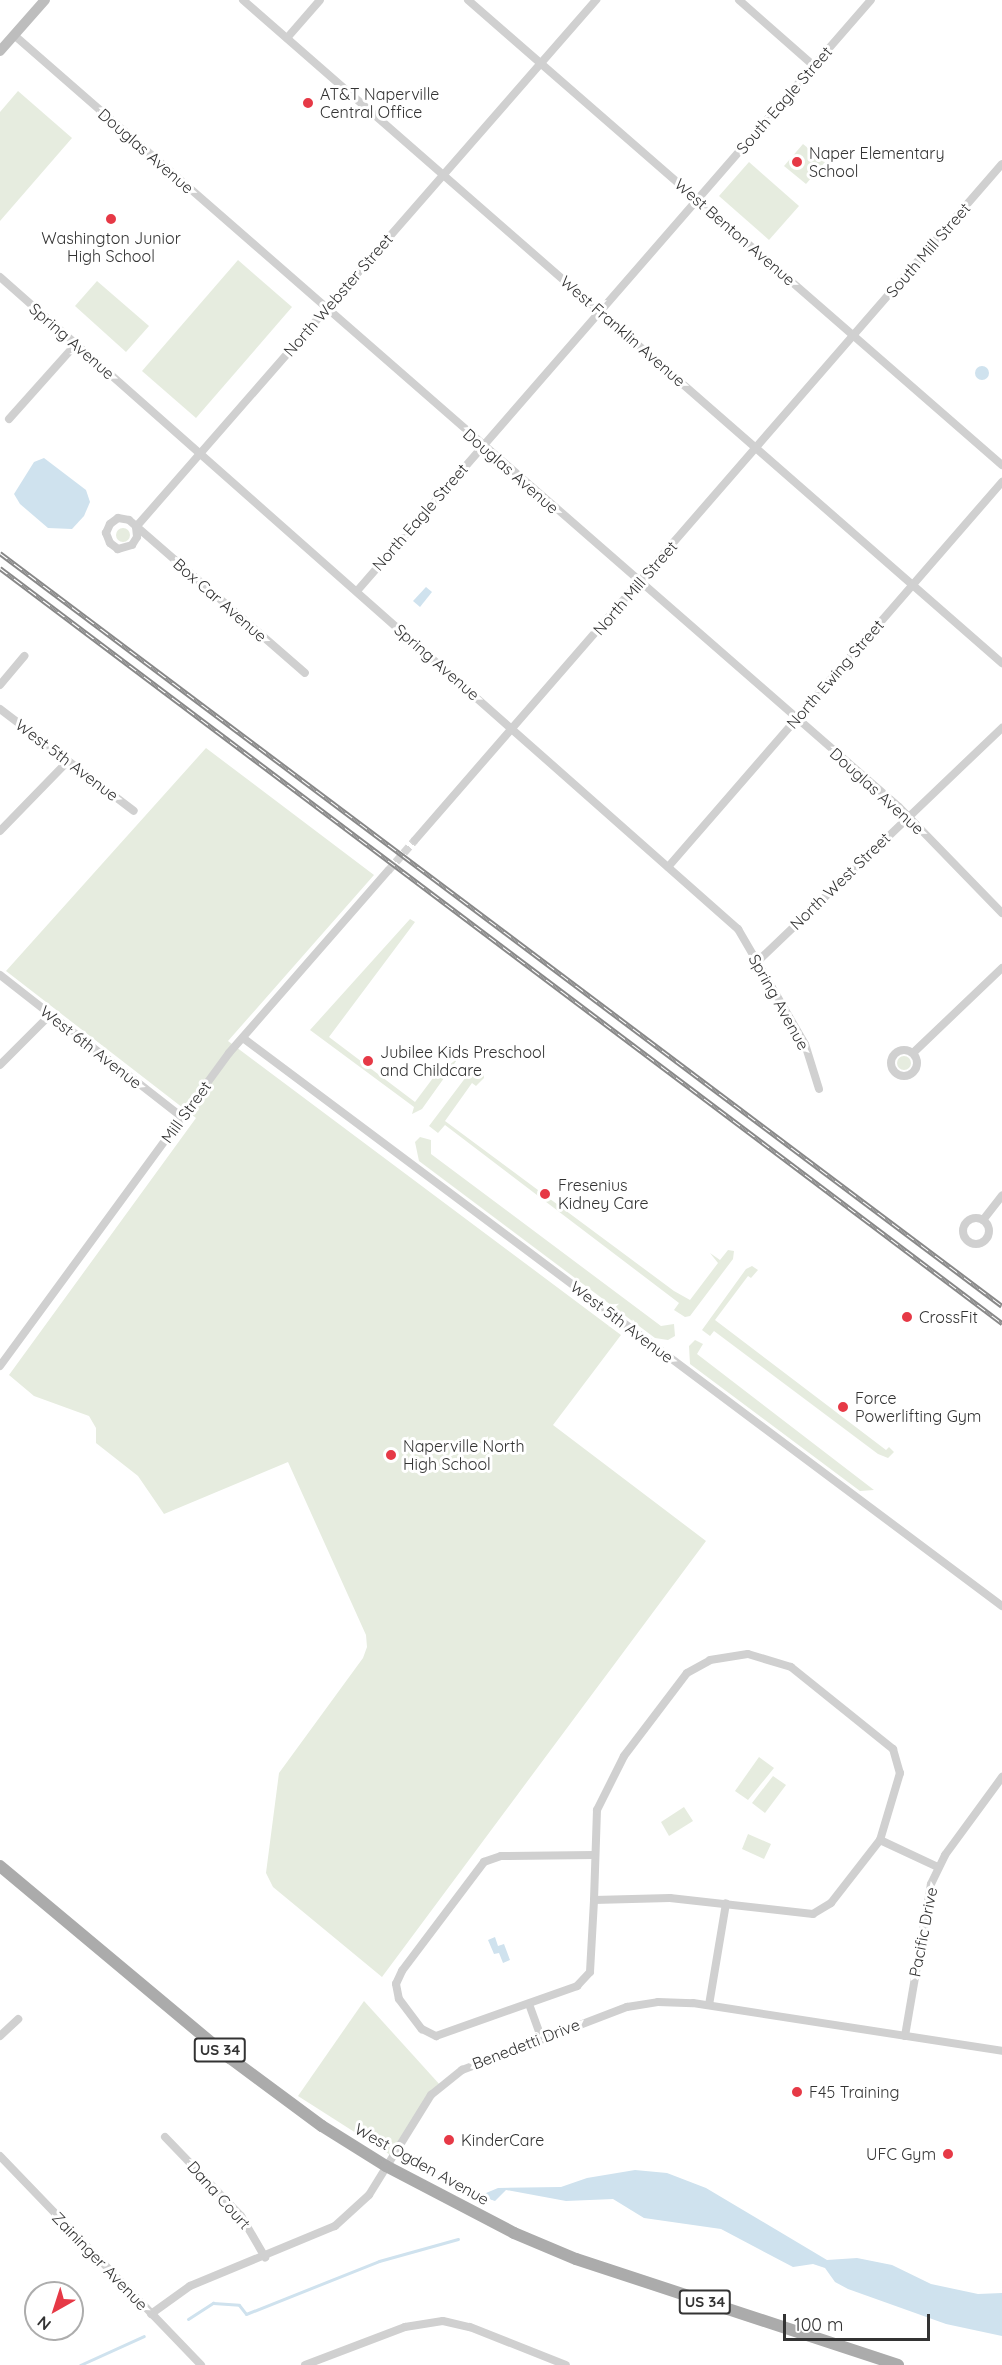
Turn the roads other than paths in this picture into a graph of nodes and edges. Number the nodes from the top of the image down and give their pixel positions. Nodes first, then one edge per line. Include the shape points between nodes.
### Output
1 (45, 0) edge
2 (243, 0) edge
3 (320, 0) edge
4 (468, 0) edge
5 (596, 0) edge
6 (739, 0) edge
7 (871, 0) edge
8 (14, 35) junction
9 (287, 38) junction
10 (0, 51) edge
11 (541, 63) junction
12 (813, 65) junction
13 (1002, 164) edge
14 (444, 175) junction
15 (697, 199) junction
16 (0, 277) edge
17 (326, 308) junction
18 (600, 310) junction
19 (854, 336) junction
20 (76, 344) junction
21 (9, 419) dead end
22 (482, 444) junction
23 (757, 447) junction
24 (200, 453) junction
25 (1002, 465) edge
26 (1002, 482) edge
27 (136, 527) junction
28 (640, 583) junction
29 (913, 584) junction
30 (357, 591) junction
31 (24, 656) dead end
32 (1002, 663) edge
33 (305, 673) dead end
34 (0, 685) edge
35 (0, 709) edge
36 (796, 718) junction
37 (513, 729) junction
38 (1000, 734) edge
39 (68, 761) junction
40 (134, 811) dead end
41 (907, 816) junction
42 (0, 831) edge
43 (415, 840) tunnel mouth
44 (668, 867) junction
45 (388, 871) tunnel mouth
46 (1002, 913) edge
47 (757, 962) junction
48 (1002, 968) edge
49 (0, 975) edge
50 (50, 1015) junction
51 (243, 1038) junction
52 (913, 1053) dead end
53 (0, 1065) edge
54 (819, 1089) dead end
55 (182, 1118) junction
56 (1002, 1196) edge
57 (983, 1220) dead end
58 (0, 1366) edge
59 (1002, 1606) edge
60 (1002, 1777) edge
61 (880, 1840) junction
62 (594, 1856) junction
63 (0, 1866) edge
64 (938, 1867) junction
65 (594, 1900) junction
66 (726, 1903) junction
67 (530, 2004) junction
68 (709, 2005) junction
69 (18, 2019) dead end
70 (0, 2036) edge
71 (905, 2036) junction
72 (541, 2037) junction
73 (1002, 2051) edge
74 (165, 2137) dead end
75 (0, 2156) edge
76 (386, 2166) junction
77 (265, 2257) junction
78 (151, 2314) junction
79 (201, 2365) edge
80 (305, 2365) edge
81 (566, 2365) edge
82 (898, 2365) edge

1 - 8 main road
2 - 9 street, West Franklin Avenue
3 - 9 street
4 - 11 street, West Benton Avenue
5 - 11 street, North Webster Street
6 - 12 street
7 - 12 street, South Eagle Street
8 - 10 main road
8 - 17 street, Douglas Avenue
9 - 14 street, West Franklin Avenue
11 - 14 street, North Webster Street
11 - 15 street, West Benton Avenue
12 - 15 street, South Eagle Street
13 - 19 street, South Mill Street
14 - 17 street, North Webster Street
14 - 18 street, West Franklin Avenue
15 - 18 street, North Eagle Street
15 - 19 street, West Benton Avenue
16 - 20 street, Spring Avenue
17 - 22 street, Douglas Avenue
17 - 24 street, North Webster Street
18 - 22 street, North Eagle Street
18 - 23 street, West Franklin Avenue
19 - 23 street, North Mill Street
19 - 25 street, West Benton Avenue
20 - 21 street
20 - 24 street, Spring Avenue
22 - 28 street, Douglas Avenue
22 - 30 street, North Eagle Street
23 - 28 street, North Mill Street
23 - 29 street, West Franklin Avenue
24 - 27 street, North Webster Street
24 - 30 street, Spring Avenue
26 - 29 street, North Ewing Street
27 - 27 street, North Webster Street via 137,537 128,548 113,546 107,538 107,528 114,520 129,519
27 - 33 street, Box Car Avenue
28 - 36 street, Douglas Avenue
28 - 37 street, North Mill Street
29 - 32 street, West Franklin Avenue
29 - 36 street, North Ewing Street
30 - 37 street, Spring Avenue
31 - 34 street
35 - 39 street, West 5th Avenue
36 - 41 street, Douglas Avenue
36 - 44 street, North Ewing Street
37 - 43 street, North Mill Street
37 - 44 street, Spring Avenue
38 - 41 street, North West Street
39 - 40 street, West 5th Avenue
39 - 42 street
41 - 46 street, Douglas Avenue
41 - 47 street, North West Street
44 - 47 street, Spring Avenue via 738,929
45 - 51 street, Mill Street
47 - 54 street, Spring Avenue via 805,1044
48 - 52 street
49 - 50 street, West 6th Avenue
50 - 53 street
50 - 55 street, West 6th Avenue
51 - 55 street, Mill Street
51 - 59 street, West 5th Avenue
55 - 58 street, Mill Street
56 - 57 street
60 - 64 street, Pacific Drive
61 - 62 street via 900,1773 893,1749 790,1667 761,1656 739,1654 710,1660 687,1673 637,1738 612,1776 597,1810
61 - 64 street
61 - 66 street via 820,1912 804,1914
62 - 65 street
62 - 67 street via 492,1857 471,1876 396,1984 399,1999 422,2029 436,2036
63 - 76 main road, West Ogden Avenue / US 34 via 230,2058 322,2126
64 - 71 street, Pacific Drive via 925,1909
65 - 66 street via 670,1898
65 - 67 street via 588,1978
66 - 68 street
67 - 72 street
68 - 71 street, Benedetti Drive
68 - 72 street, Benedetti Drive via 672,2001 641,2004
69 - 70 street
71 - 73 street, Benedetti Drive
72 - 76 street, Benedetti Drive via 476,2062 442,2085 418,2113
74 - 77 street, Dana Court via 241,2216
75 - 78 street, Zaininger Avenue
76 - 77 street, Benedetti Drive via 365,2200 335,2226
76 - 82 main road, West Ogden Avenue / US 34 via 514,2233 576,2259
77 - 78 street, Benedetti Drive via 178,2292
78 - 79 street, Zaininger Avenue
80 - 81 street via 405,2327 442,2321 470,2327

